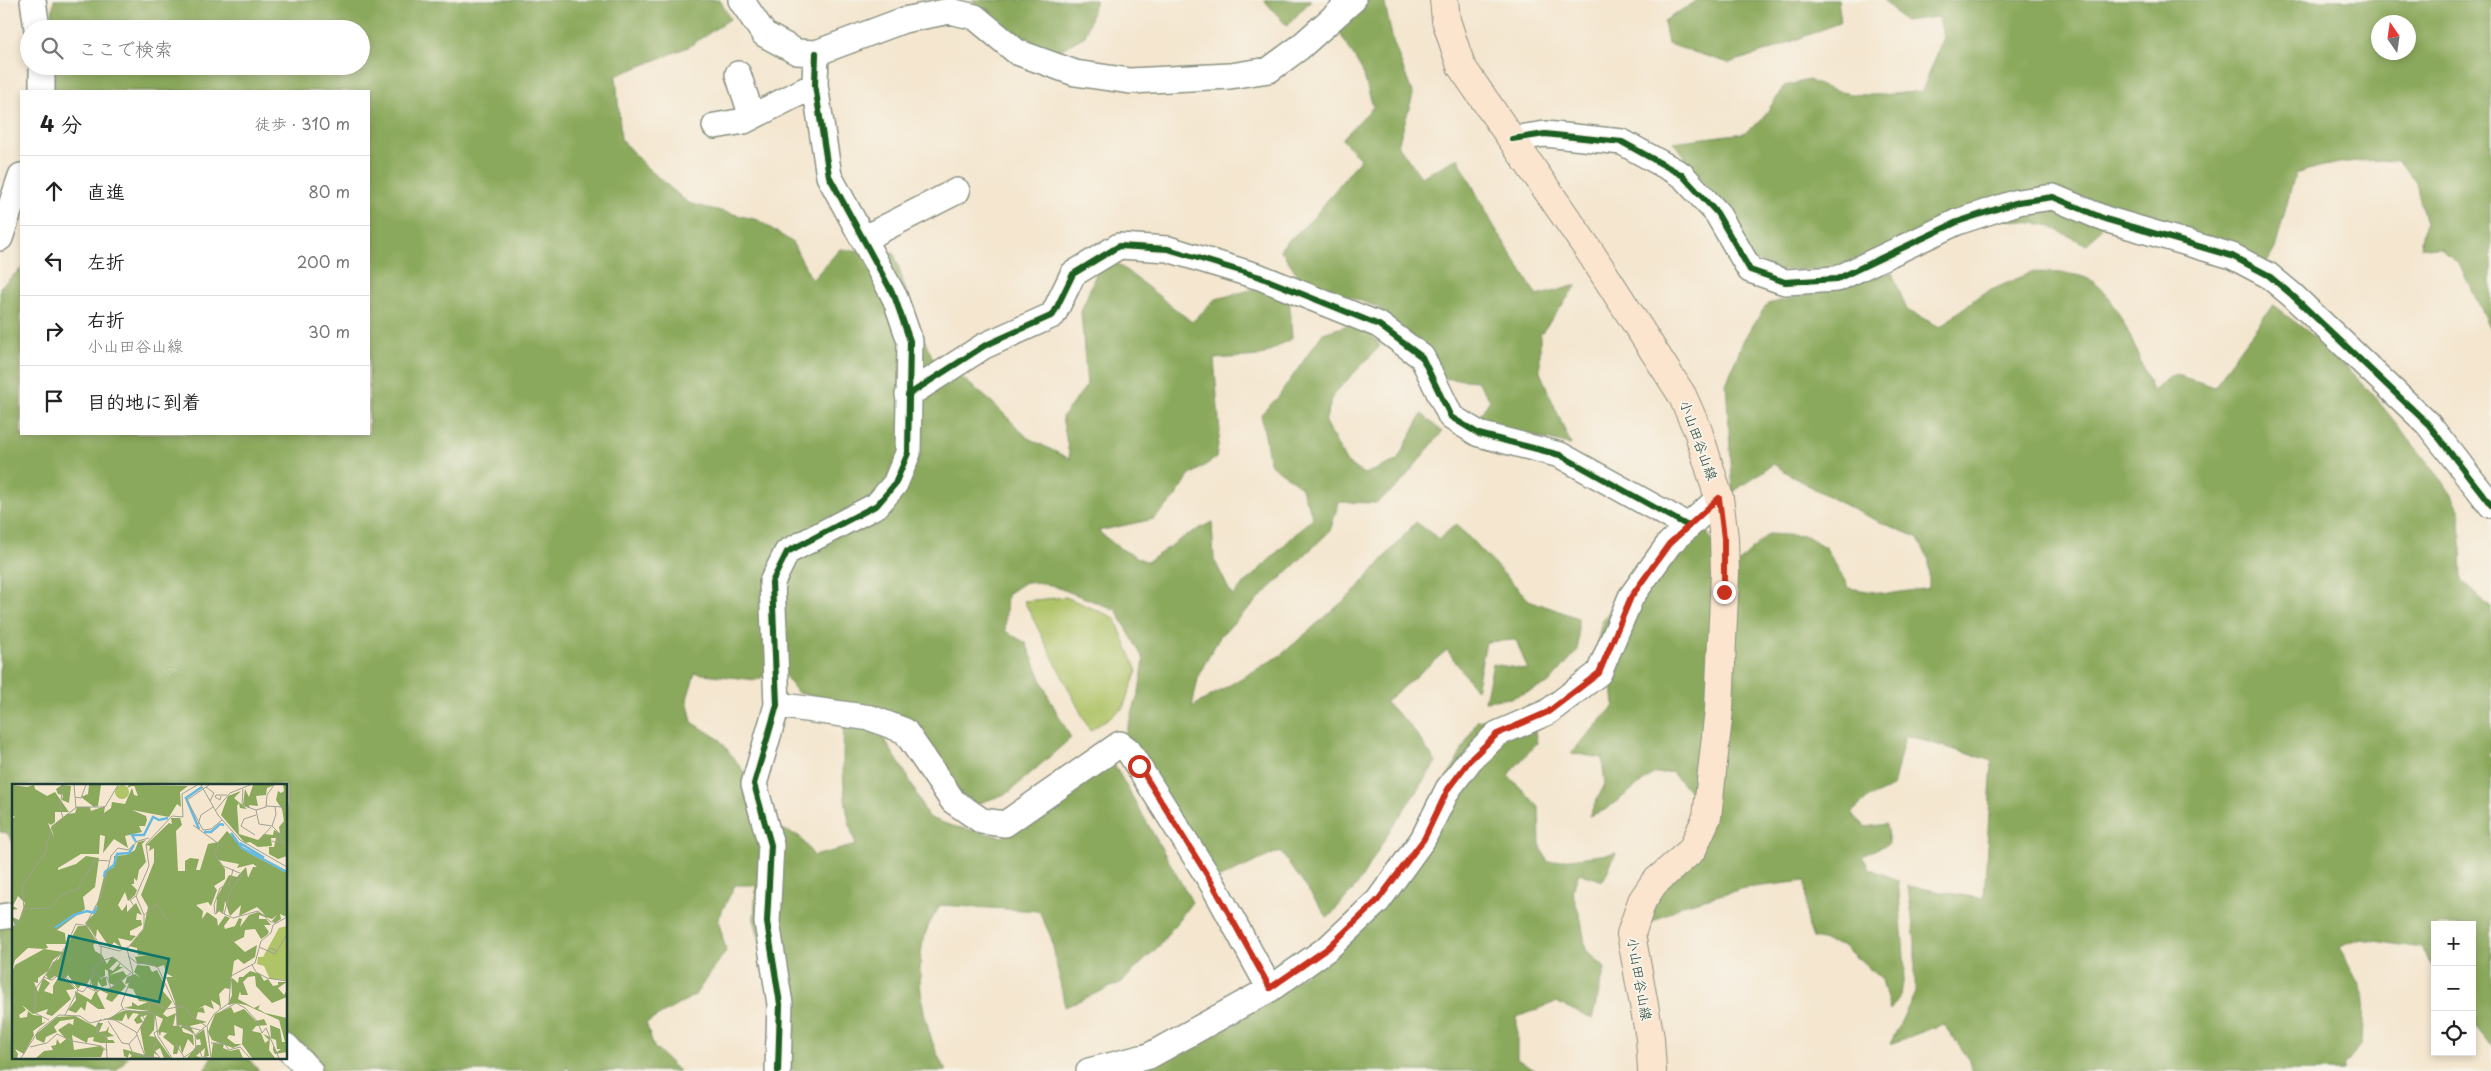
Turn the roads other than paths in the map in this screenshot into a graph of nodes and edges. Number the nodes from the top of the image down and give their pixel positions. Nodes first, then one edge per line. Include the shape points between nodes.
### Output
1 (33, 0) edge
2 (741, 0) edge
3 (1353, 0) edge
4 (1444, 0) edge
5 (36, 20) edge
6 (816, 53) junction
7 (738, 74) dead end
8 (42, 75) edge
9 (815, 84) junction
10 (42, 90) edge
11 (752, 117) junction
12 (715, 126) dead end
13 (1512, 139) junction
14 (20, 179) edge
15 (957, 191) dead end
16 (0, 238) edge
17 (864, 240) junction
18 (908, 395) junction
19 (1719, 498) junction
20 (2491, 505) edge
21 (1688, 526) junction
22 (777, 705) junction
23 (1270, 988) junction
24 (288, 1048) edge
25 (310, 1071) edge
26 (778, 1071) edge
27 (1089, 1071) edge
28 (1652, 1071) edge

1 - 5 street
2 - 6 street via 764,34 797,52
3 - 6 street via 1269,70 1230,76 1130,81 1075,73 1017,52 975,17 950,11 904,20
4 - 13 main road, 小山田谷山線 via 1446,20 1461,66
6 - 9 street
7 - 11 street
8 - 10 street
9 - 11 street
9 - 17 street via 829,176
11 - 12 street
13 - 19 main road, 小山田谷山線 via 1682,395 1698,431
13 - 20 street via 1545,134 1622,142 1682,175 1717,213 1750,270 1785,282 1837,279 1957,222 2018,202 2053,197 2105,219 2232,256 2268,275 2292,295 2428,424
14 - 16 street
15 - 17 street
17 - 18 street via 895,298 910,341
18 - 21 street via 984,346 1053,315 1073,274 1118,246 1168,249 1260,277 1379,325 1422,357 1450,417 1479,434 1560,455
18 - 22 street via 908,453 895,484 877,505 787,552 772,582
19 - 21 street
19 - 28 main road, 小山田谷山線 via 1725,573 1719,709 1707,817 1692,850 1654,883 1642,901 1631,934 1650,1038
21 - 23 street via 1669,544 1631,597 1599,673 1548,712 1497,734 1470,760 1448,789 1424,839 1378,900 1328,948
22 - 23 street via 871,718 905,730 953,801 982,821 1005,824 1120,744 1128,750 1212,883
22 - 26 street via 754,784 771,845 767,922 780,1004
23 - 27 street via 1149,1056
24 - 25 street

